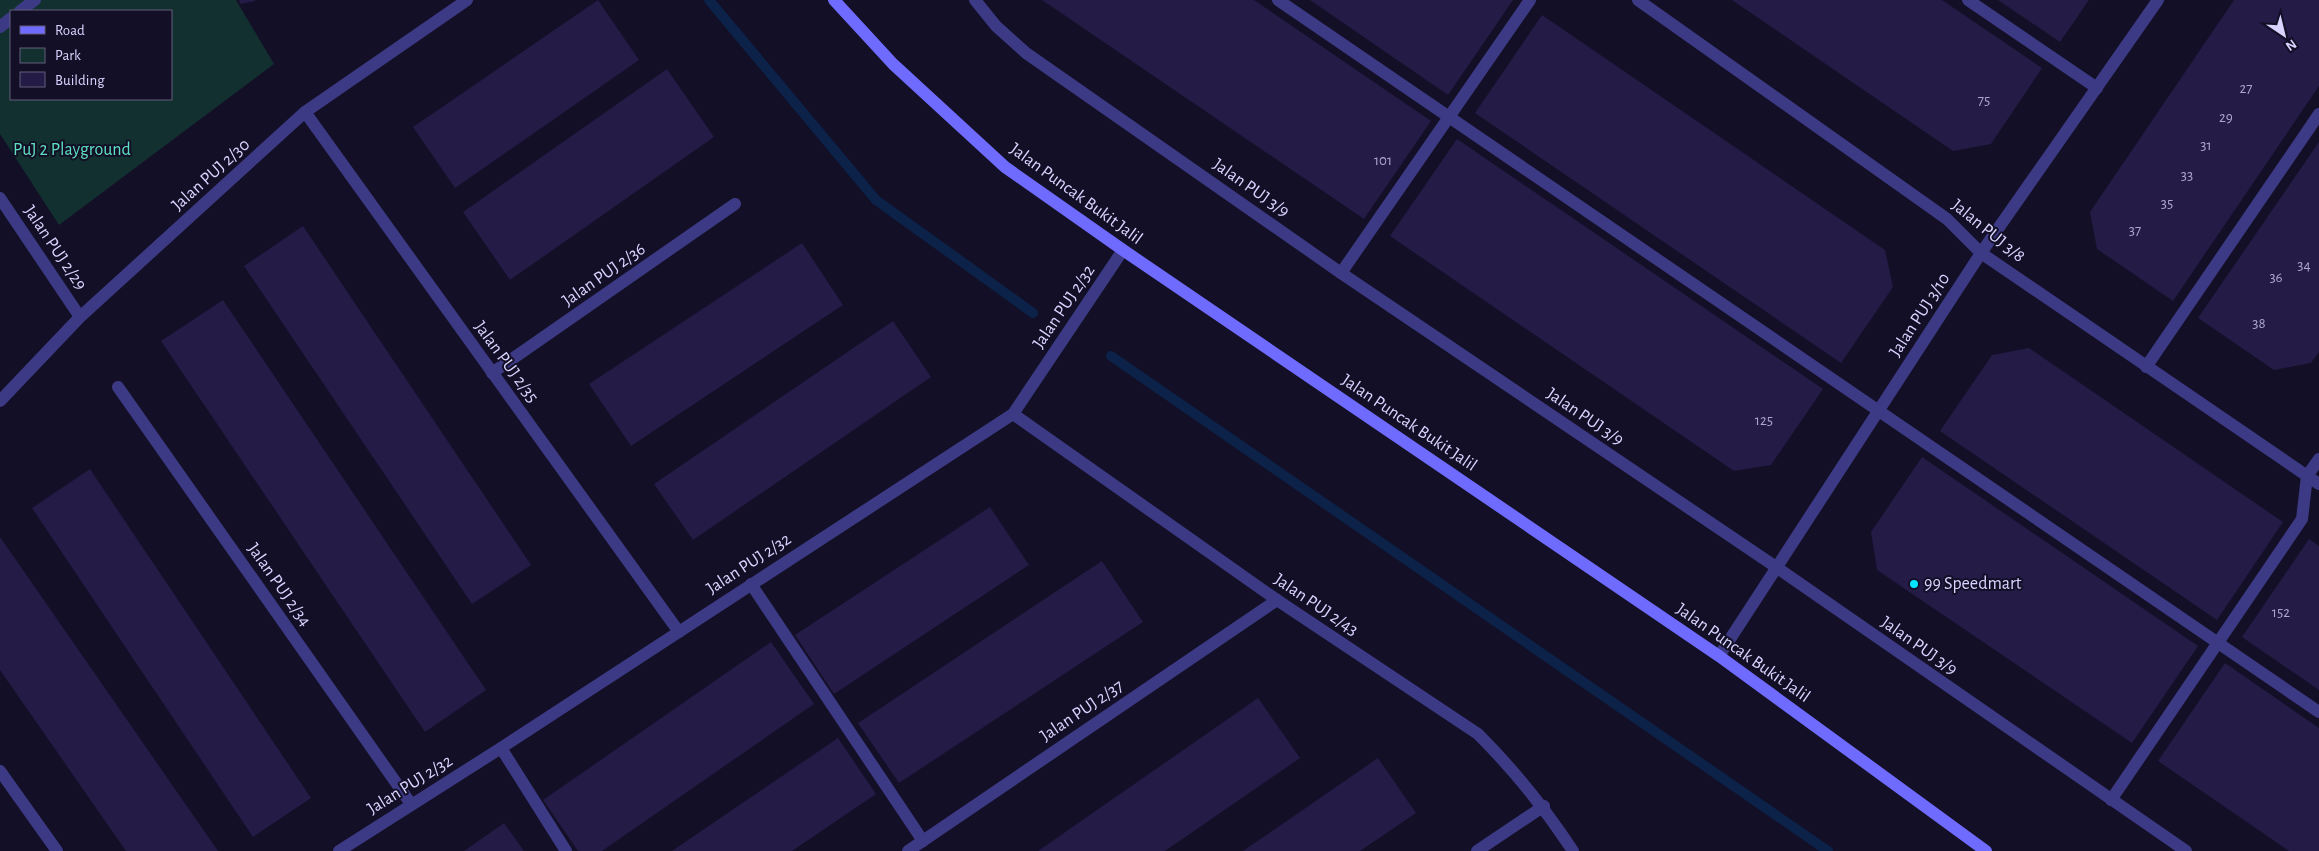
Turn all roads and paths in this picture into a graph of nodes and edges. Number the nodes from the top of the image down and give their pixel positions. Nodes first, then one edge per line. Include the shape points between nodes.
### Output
1 (35, 0) edge
2 (467, 0) edge
3 (834, 0) edge
4 (975, 0) edge
5 (1278, 0) edge
6 (1530, 0) edge
7 (1638, 0) edge
8 (1968, 0) edge
9 (2158, 0) edge
10 (21, 10) edge
11 (10, 19) edge
12 (0, 27) edge
13 (2097, 88) junction
14 (305, 112) junction
15 (2319, 114) edge
16 (1450, 116) junction
17 (0, 198) edge
18 (735, 204) dead end
19 (1123, 250) junction
20 (1981, 253) junction
21 (1342, 273) junction
22 (80, 317) junction
23 (2146, 367) junction
24 (492, 373) junction
25 (118, 387) dead end
26 (0, 401) edge
27 (1878, 412) junction
28 (1013, 414) junction
29 (2319, 458) edge
30 (2307, 476) junction
31 (2319, 484) edge
32 (1776, 567) junction
33 (751, 584) junction
34 (1277, 600) junction
35 (679, 632) junction
36 (2217, 643) junction
37 (1720, 656) junction
38 (2319, 712) edge
39 (501, 748) junction
40 (0, 770) edge
41 (2111, 800) junction
42 (411, 804) junction
43 (1544, 806) junction
44 (923, 841) junction
45 (57, 851) edge
46 (339, 851) edge
47 (566, 851) edge
48 (908, 851) edge
49 (1477, 851) edge
50 (1573, 851) edge
51 (1986, 851) edge
52 (2186, 851) edge

1 - 10 street
2 - 14 street, Jalan PUJ 2/30
3 - 19 street, Jalan Puncak Bukit Jalil via 893,64 1005,167
4 - 21 street, Jalan PUJ 3/9 via 996,26 1026,53
5 - 16 street
6 - 16 street
7 - 20 street, Jalan PUJ 3/8 via 1947,219
8 - 13 street
9 - 13 street, Jalan PUJ 3/10
11 - 12 street
13 - 20 street, Jalan PUJ 3/10
14 - 22 street, Jalan PUJ 2/30
14 - 24 street, Jalan PUJ 2/35
15 - 23 street
16 - 21 street
16 - 27 street
17 - 22 street, Jalan PUJ 2/29
18 - 24 street, Jalan PUJ 2/36
19 - 28 street, Jalan PUJ 2/32
19 - 37 street, Jalan Puncak Bukit Jalil
20 - 23 street, Jalan PUJ 3/8
20 - 27 street, Jalan PUJ 3/10
21 - 32 street, Jalan PUJ 3/9
22 - 26 street, Jalan PUJ 2/30
23 - 30 street, Jalan PUJ 3/8
24 - 35 street, Jalan PUJ 2/35
25 - 42 street, Jalan PUJ 2/34
27 - 32 street, Jalan PUJ 3/10
27 - 36 street
28 - 33 street, Jalan PUJ 2/32
28 - 34 street, Jalan PUJ 2/43
29 - 30 street
30 - 31 street, Jalan PUJ 3/8
30 - 36 street via 2302,519
32 - 37 street, Jalan PUJ 3/10
32 - 41 street, Jalan PUJ 3/9
33 - 35 street, Jalan PUJ 2/32
33 - 44 street
34 - 43 street, Jalan PUJ 2/43 via 1478,734
34 - 44 street, Jalan PUJ 2/37
35 - 39 street, Jalan PUJ 2/32
36 - 38 street
36 - 41 street
37 - 51 street, Jalan Puncak Bukit Jalil
39 - 42 street, Jalan PUJ 2/32
39 - 47 street
40 - 45 street
41 - 52 street, Jalan PUJ 3/9
42 - 46 street, Jalan PUJ 2/32
43 - 49 street
43 - 50 street, Jalan PUJ 2/43
44 - 48 street, Jalan PUJ 2/37

